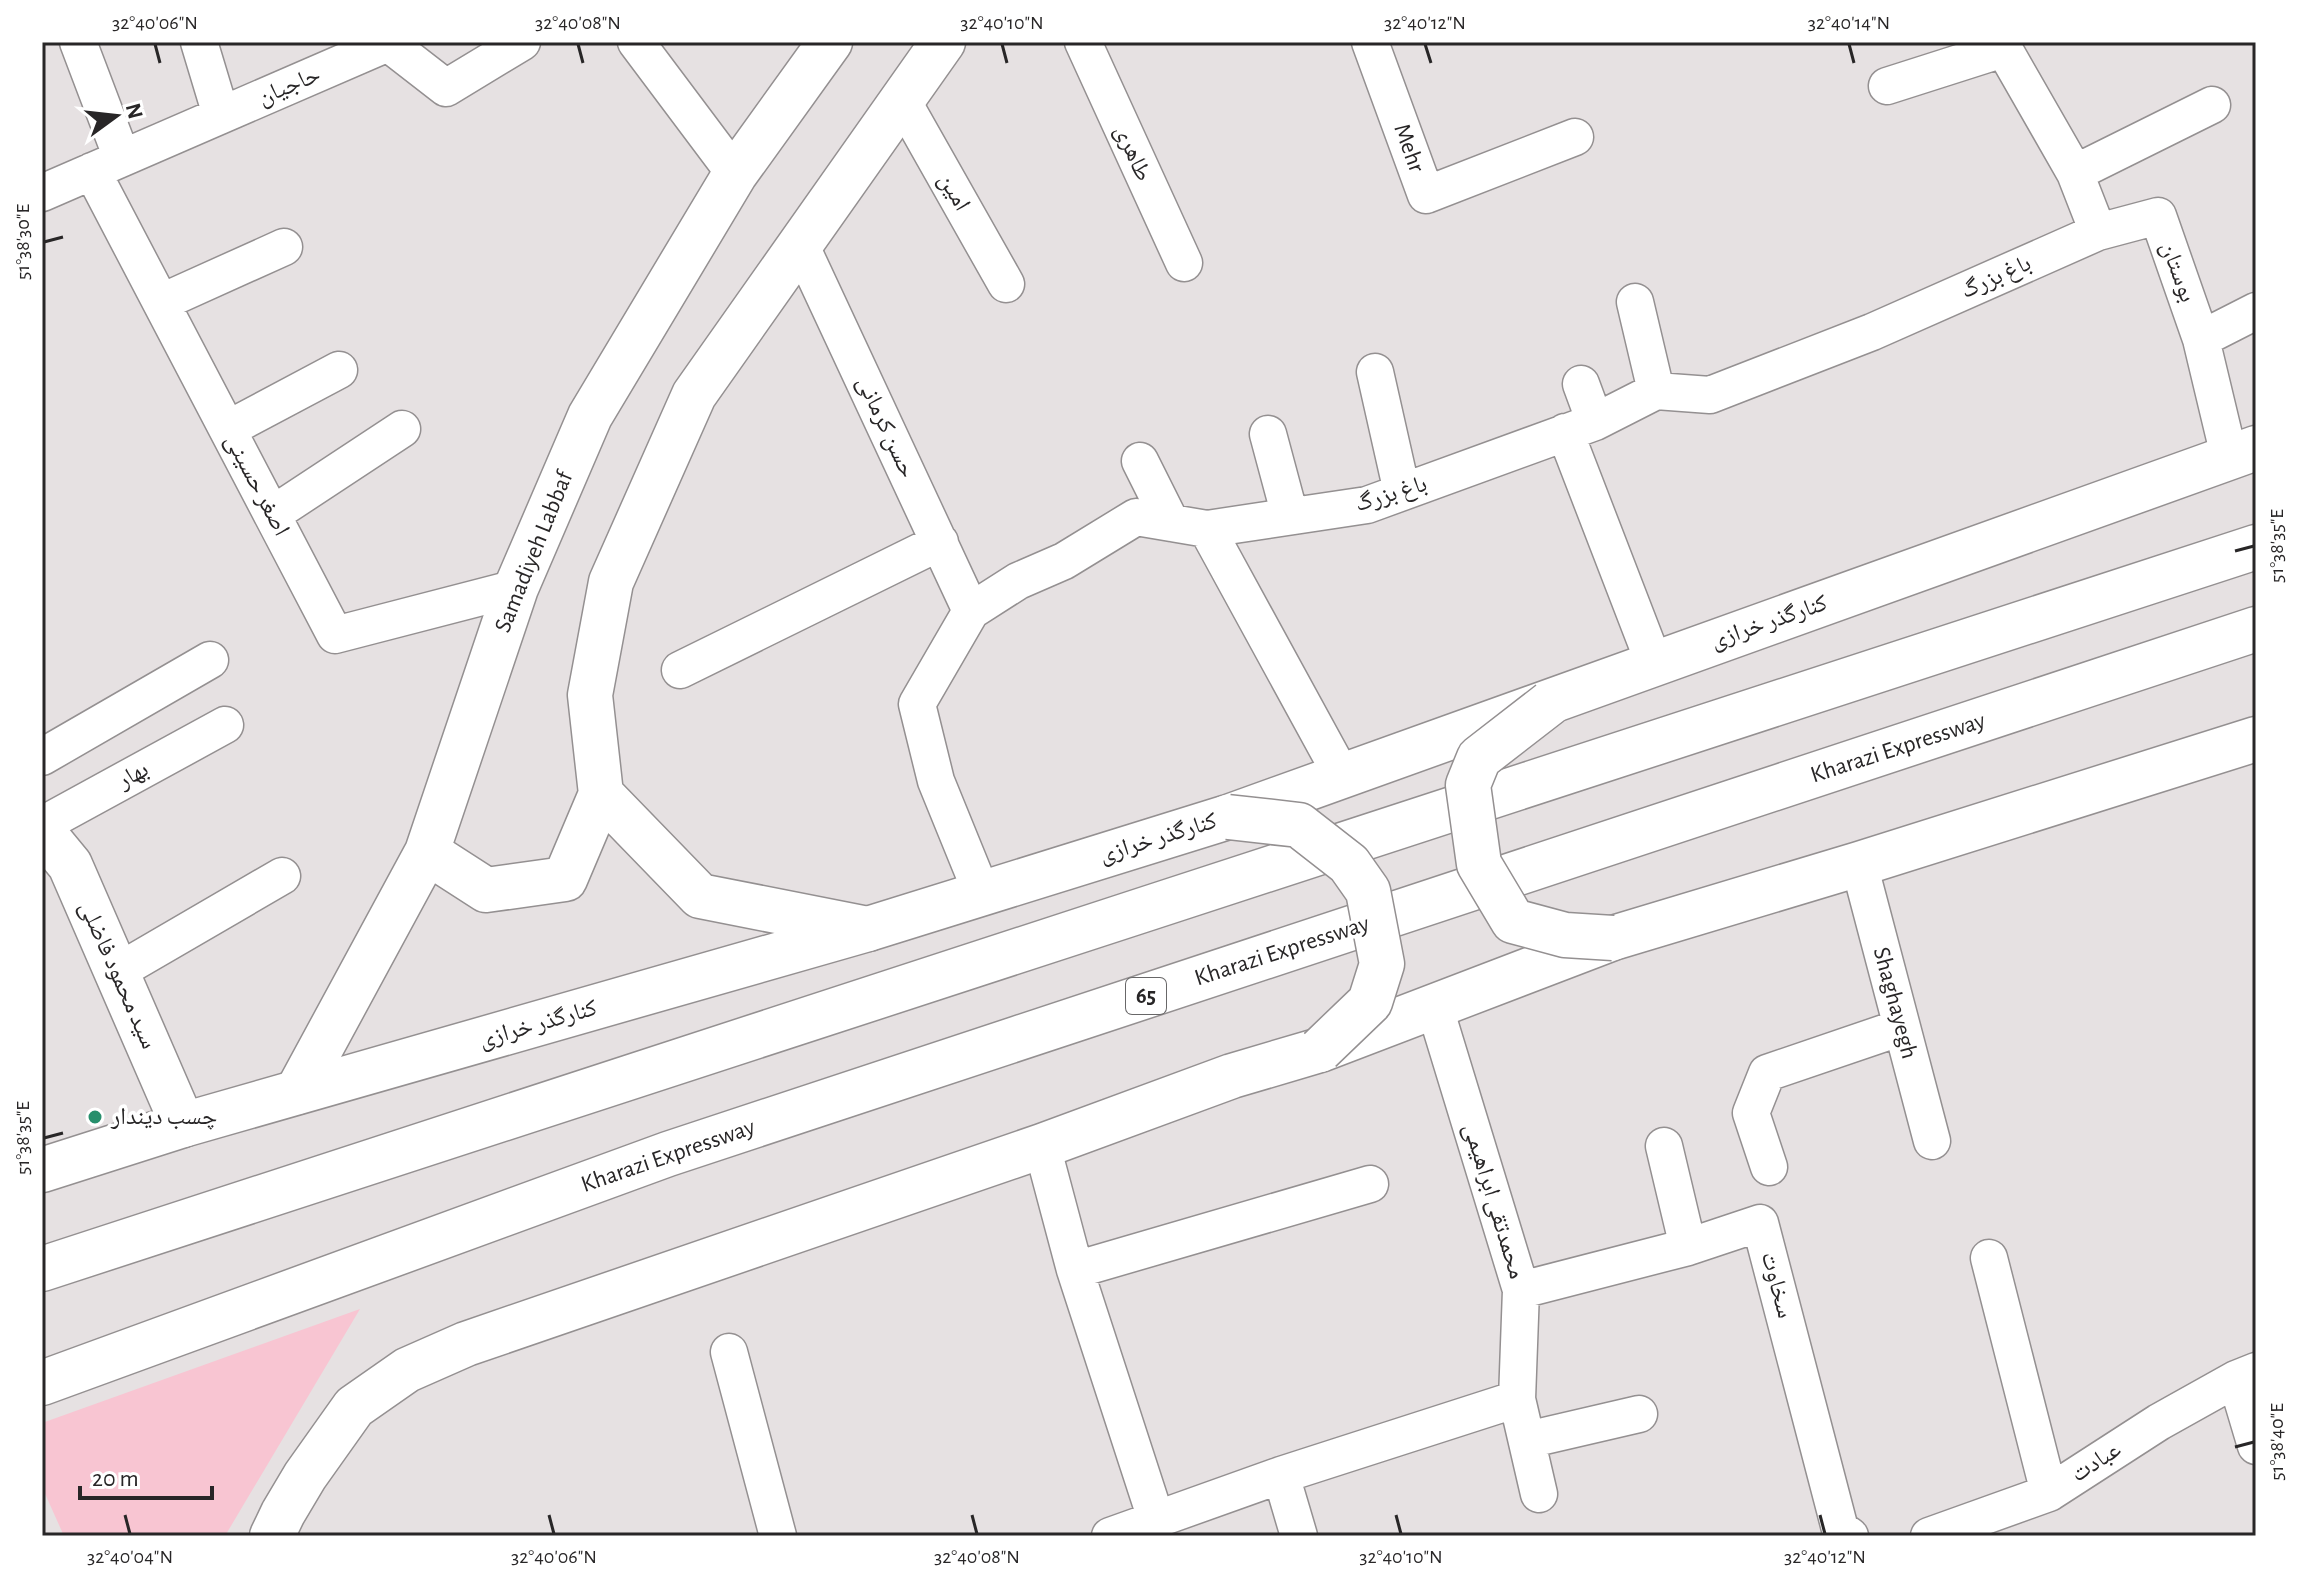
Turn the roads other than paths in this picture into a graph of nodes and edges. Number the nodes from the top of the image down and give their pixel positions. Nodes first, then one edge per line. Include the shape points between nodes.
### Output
1 (78, 42) edge
2 (199, 42) edge
3 (522, 42) edge
4 (636, 42) edge
5 (830, 42) edge
6 (943, 42) edge
7 (1083, 42) edge
8 (1370, 42) edge
9 (388, 43) edge
10 (2002, 45) edge
11 (1887, 86) dead end
12 (902, 100) junction
13 (2212, 105) dead end
14 (221, 115) junction
15 (1575, 137) dead end
16 (107, 164) junction
17 (2075, 173) junction
18 (735, 174) junction
19 (42, 193) edge
20 (2098, 232) junction
21 (800, 244) junction
22 (284, 247) dead end
23 (1184, 263) dead end
24 (1006, 284) dead end
25 (162, 302) junction
26 (1635, 302) dead end
27 (2256, 311) edge
28 (2201, 339) junction
29 (339, 370) dead end
30 (1375, 372) dead end
31 (1581, 384) dead end
32 (1656, 391) junction
33 (1580, 427) junction
34 (228, 429) junction
35 (402, 429) dead end
36 (1268, 434) dead end
37 (2243, 452) edge
38 (1140, 461) dead end
39 (1402, 492) junction
40 (273, 514) junction
41 (1290, 516) junction
42 (1171, 523) junction
43 (1207, 529) junction
44 (940, 542) junction
45 (2256, 547) edge
46 (516, 588) junction
47 (971, 611) junction
48 (2256, 629) edge
49 (210, 660) dead end
50 (1654, 663) junction
51 (680, 670) dead end
52 (1550, 703) junction
53 (225, 725) dead end
54 (2256, 739) edge
55 (42, 757) edge
56 (1342, 776) junction
57 (601, 794) junction
58 (1228, 817) junction
59 (42, 828) edge
60 (427, 852) junction
61 (1859, 864) junction
62 (282, 876) dead end
63 (982, 894) junction
64 (868, 929) junction
65 (1613, 938) junction
66 (117, 972) junction
67 (1434, 1005) junction
68 (1902, 1027) junction
69 (1320, 1050) junction
70 (297, 1092) junction
71 (183, 1125) junction
72 (1932, 1141) dead end
73 (1042, 1146) junction
74 (1664, 1146) dead end
75 (1769, 1167) dead end
76 (42, 1170) edge
77 (1370, 1184) dead end
78 (1688, 1247) junction
79 (1989, 1258) dead end
80 (42, 1269) edge
81 (1075, 1270) junction
82 (1521, 1290) junction
83 (729, 1352) dead end
84 (2246, 1375) edge
85 (42, 1383) edge
86 (1517, 1399) junction
87 (1639, 1414) dead end
88 (1527, 1440) junction
89 (2256, 1446) edge
90 (1281, 1475) junction
91 (2049, 1493) junction
92 (1539, 1494) dead end
93 (1156, 1519) junction
94 (1834, 1534) edge
95 (272, 1536) edge
96 (778, 1536) edge
97 (1110, 1536) edge
98 (1299, 1536) edge
99 (1929, 1536) edge

1 - 16 street, اصغر حسینی
2 - 14 street
3 - 9 street, حاجیان via 446,88
4 - 18 street
5 - 18 main road, Samadiyeh Labbaf
6 - 12 main road
7 - 23 street, طاهری
8 - 15 street, Mehr via 1426,195
9 - 14 street, حاجیان
10 - 11 street
10 - 17 street
12 - 21 main road
12 - 24 street, امین
13 - 17 street
14 - 16 street, حاجیان
16 - 19 street, حاجیان
16 - 25 street, اصغر حسینی
17 - 20 street
18 - 46 main road, Samadiyeh Labbaf via 590,416
20 - 28 street, بوستان via 2158,216
20 - 32 street, باغ بزرگ via 1872,332 1710,395
21 - 44 street, حسن کرمانی
21 - 57 main road via 694,395 611,582 590,695
22 - 25 street
25 - 34 street, اصغر حسینی
26 - 32 street
27 - 28 street
28 - 37 street, بوستان
29 - 34 street
30 - 39 street
31 - 33 street
32 - 33 street, باغ بزرگ
33 - 39 street, باغ بزرگ
33 - 50 street
34 - 40 street, اصغر حسینی
35 - 40 street
36 - 41 street
37 - 50 main road, کنارگذر خرازی
38 - 42 street
39 - 41 street, باغ بزرگ via 1367,505
40 - 46 street, اصغر حسینی via 335,635
41 - 43 street, باغ بزرگ
42 - 43 street, باغ بزرگ
42 - 47 street, باغ بزرگ via 1136,517
43 - 56 street
44 - 47 street, حسن کرمانی
44 - 51 street
45 - 80 main road
46 - 60 main road, Samadiyeh Labbaf
47 - 63 street, باغ بزرگ via 917,704 936,781
48 - 85 main road, Kharazi Expressway / 65 via 668,1154
49 - 55 street
50 - 52 main road, کنارگذر خرازی
52 - 56 main road, کنارگذر خرازی
52 - 65 main road, bridge via 1479,758 1468,785 1479,864 1513,921 1565,935
53 - 59 street, بهار
54 - 61 main road
56 - 58 main road, کنارگذر خرازی
57 - 60 main road via 565,879 486,890
57 - 64 main road via 700,896
58 - 63 main road, کنارگذر خرازی
58 - 69 main road, bridge via 1299,825 1349,864 1368,891 1382,964 1370,1002
59 - 66 main road, سید محمود فاضلی via 70,865
60 - 70 main road, Samadiyeh Labbaf
61 - 65 main road
61 - 68 street, Shaghayegh
62 - 66 street
63 - 64 main road, کنارگذر خرازی
64 - 70 main road, کنارگذر خرازی
65 - 67 main road
66 - 71 main road, سید محمود فاضلی
67 - 69 main road
67 - 82 street, محمدتقی ابراهیمی
68 - 72 street, Shaghayegh
68 - 75 street via 1767,1073 1751,1113
69 - 73 main road via 1232,1076
70 - 71 main road, کنارگذر خرازی
71 - 76 main road, کنارگذر خرازی
73 - 81 street
73 - 95 main road via 466,1344 407,1370 354,1407 305,1476
74 - 78 street
77 - 81 street
78 - 82 street, سخاوت
78 - 94 street, سخاوت via 1760,1223
79 - 91 street
81 - 93 street
82 - 86 street, محمدتقی ابراهیمی
83 - 96 street
84 - 89 street
84 - 91 street, عبادت via 2159,1422
86 - 88 street, محمدتقی ابراهیمی
86 - 90 street
87 - 88 street
88 - 92 street, محمدتقی ابراهیمی
90 - 93 street
90 - 98 street
91 - 99 street, عبادت
93 - 97 street

